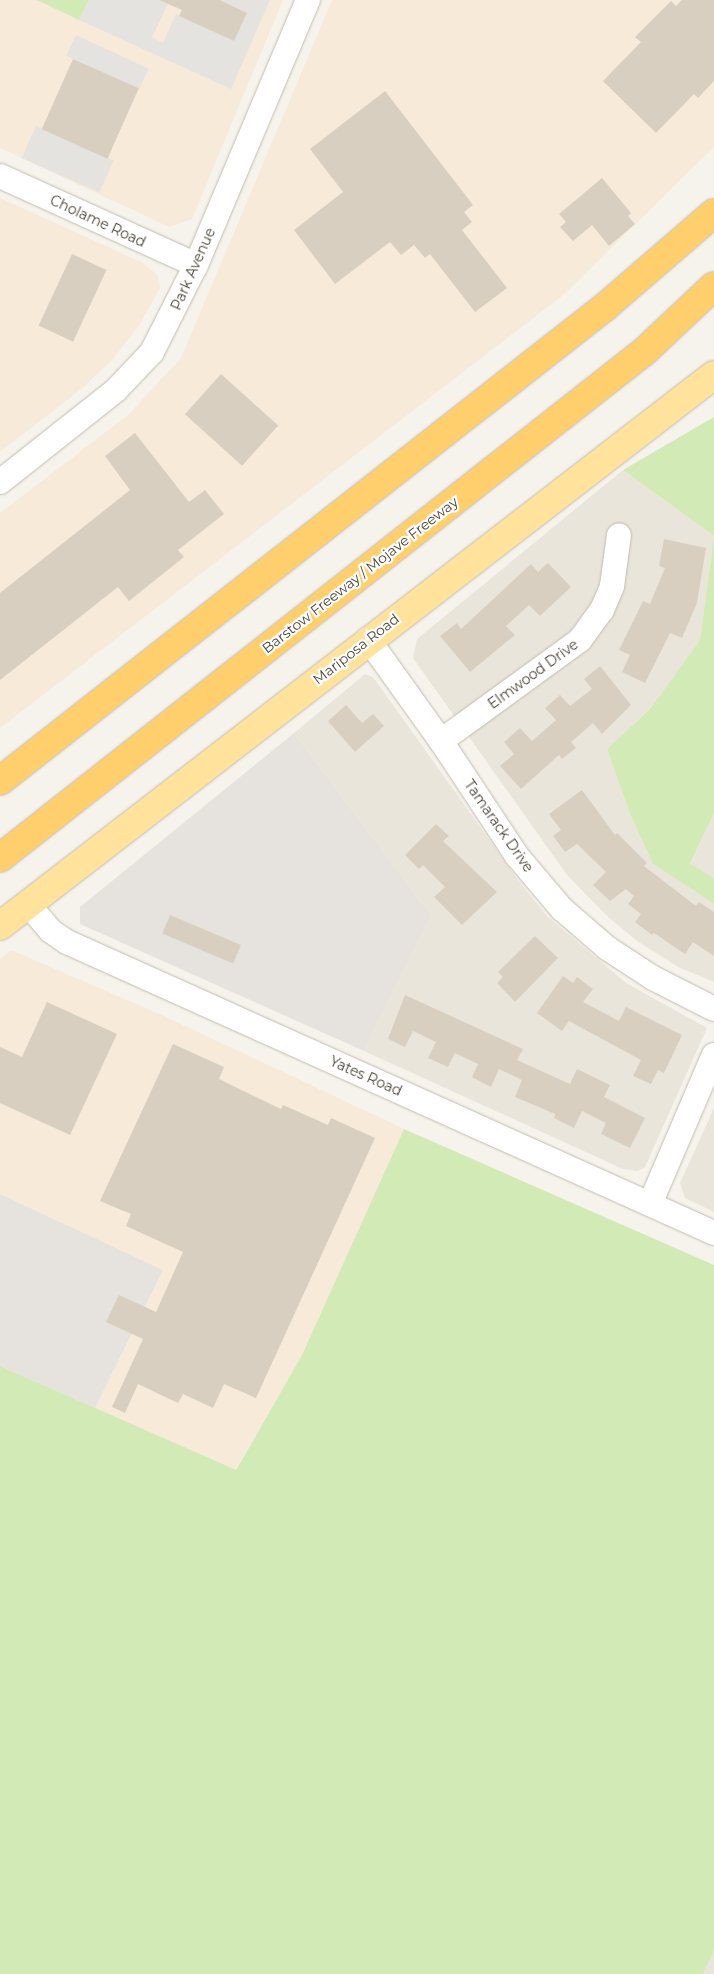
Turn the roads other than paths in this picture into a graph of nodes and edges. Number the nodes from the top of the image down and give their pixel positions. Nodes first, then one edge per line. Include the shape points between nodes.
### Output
1 (308, 0) edge
2 (0, 176) edge
3 (714, 213) edge
4 (196, 266) junction
5 (714, 286) edge
6 (714, 300) edge
7 (646, 350) junction
8 (714, 375) edge
9 (0, 482) edge
10 (619, 534) dead end
11 (368, 639) junction
12 (441, 740) junction
13 (0, 781) edge
14 (0, 858) edge
15 (28, 904) junction
16 (0, 926) edge
17 (714, 1010) edge
18 (714, 1055) edge
19 (650, 1204) junction
20 (714, 1233) edge

1 - 4 street, Park Avenue
2 - 4 street, Cholame Road
3 - 13 highway via 606,307
4 - 9 street, Park Avenue via 166,330 136,372
5 - 7 highway, Barstow Freeway / Mojave Freeway
6 - 7 highway
7 - 14 highway, Barstow Freeway / Mojave Freeway
8 - 11 main road, Mariposa Road
10 - 12 street, Elmwood Drive via 612,586 602,610 580,640
11 - 12 street, Tamarack Drive
11 - 15 main road, Mariposa Road
12 - 17 street, Tamarack Drive via 517,856 562,908 606,948 653,978
15 - 16 main road, Mariposa Road
15 - 19 street, Yates Road via 51,931 67,942
18 - 19 street
19 - 20 street, Yates Road

